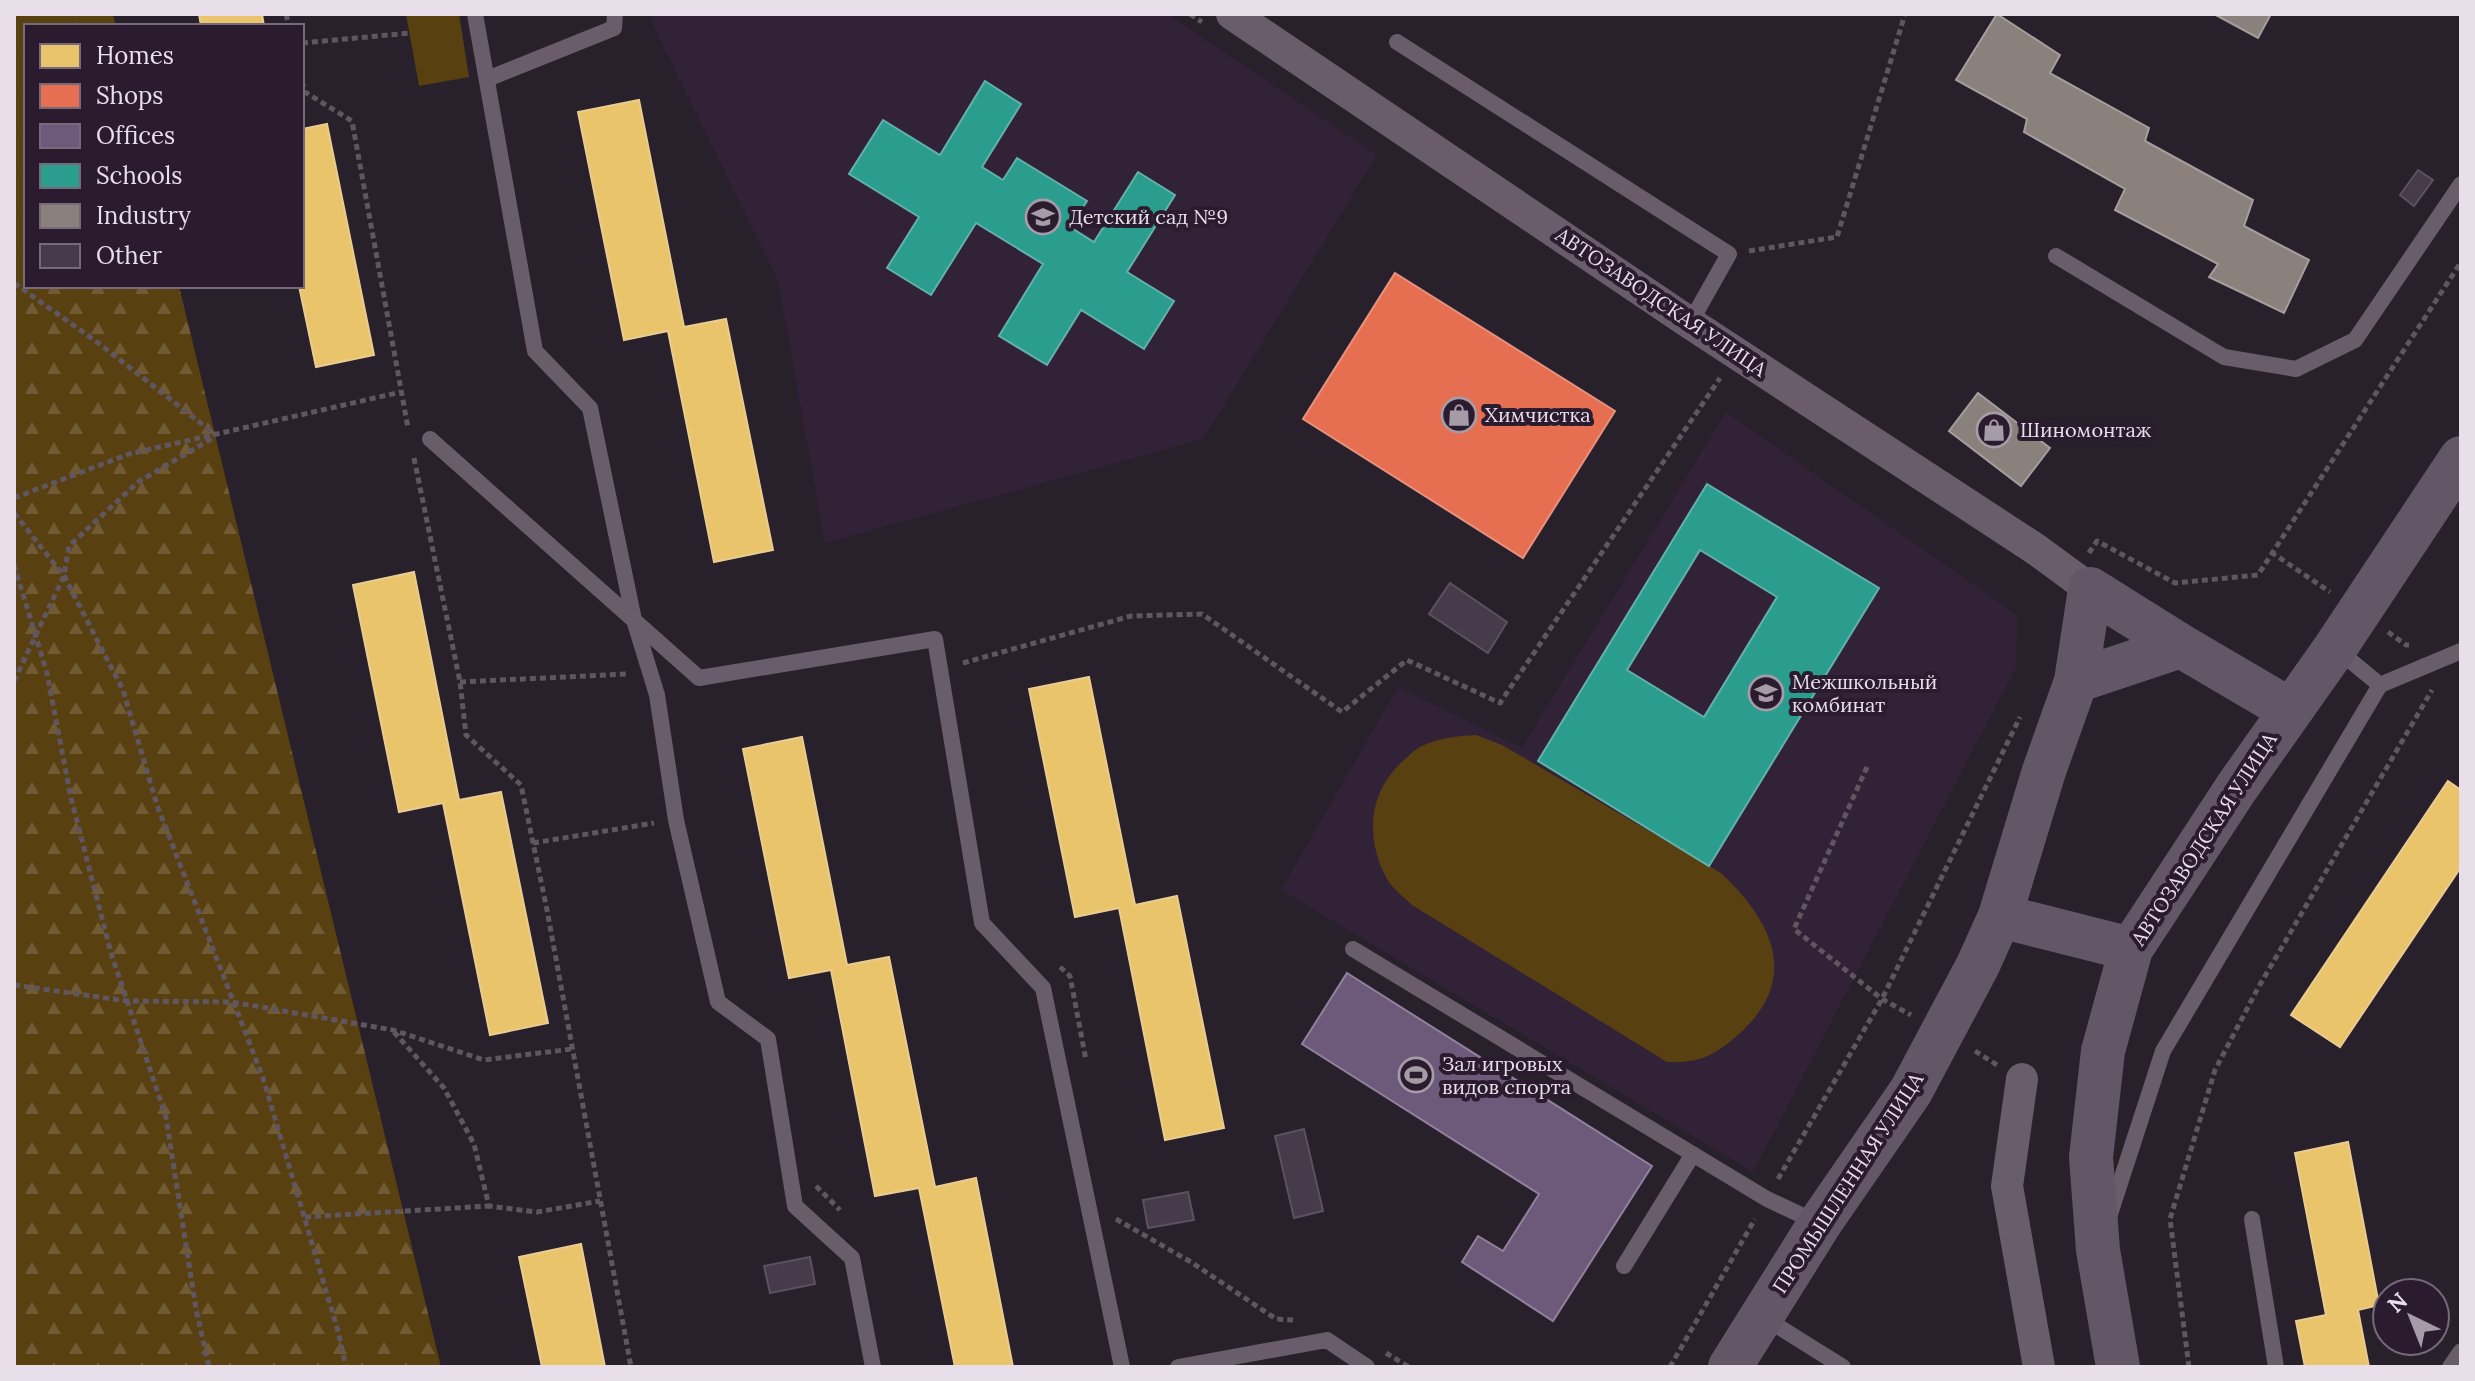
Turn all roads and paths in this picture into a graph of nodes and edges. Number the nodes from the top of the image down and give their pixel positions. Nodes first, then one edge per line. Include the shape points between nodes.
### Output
1 (475, 14) edge
2 (615, 14) edge
3 (1190, 14) edge
4 (1905, 14) edge
5 (1218, 18) edge
6 (410, 33) dead end
7 (1397, 42) dead end
8 (304, 43) edge
9 (487, 79) junction
10 (304, 88) edge
11 (2461, 184) edge
12 (1729, 254) junction
13 (2056, 256) dead end
14 (2461, 262) edge
15 (14, 283) edge
16 (1690, 323) junction
17 (1708, 368) dead end
18 (1721, 377) junction
19 (1734, 386) dead end
20 (401, 392) junction
21 (217, 436) junction
22 (430, 439) dead end
23 (2456, 472) edge
24 (14, 498) edge
25 (14, 513) edge
26 (14, 565) edge
27 (64, 576) junction
28 (2082, 583) junction
29 (634, 620) junction
30 (37, 638) junction
31 (2181, 646) junction
32 (2335, 648) junction
33 (2458, 652) edge
34 (940, 669) junction
35 (650, 673) junction
36 (14, 681) edge
37 (2076, 681) junction
38 (460, 682) junction
39 (2380, 685) junction
40 (2023, 710) dead end
41 (2290, 710) junction
42 (1867, 767) dead end
43 (676, 820) junction
44 (533, 843) junction
45 (2000, 916) junction
46 (1353, 949) dead end
47 (2131, 949) junction
48 (1059, 966) dead end
49 (14, 985) edge
50 (1882, 999) junction
51 (127, 1001) junction
52 (232, 1002) junction
53 (393, 1030) junction
54 (1942, 1031) junction
55 (572, 1049) junction
56 (1087, 1068) dead end
57 (2022, 1079) joint
58 (1693, 1154) junction
59 (600, 1201) junction
60 (1113, 1205) dead end
61 (489, 1206) junction
62 (305, 1217) junction
63 (2252, 1219) dead end
64 (1820, 1223) junction
65 (2098, 1250) junction
66 (1624, 1266) dead end
67 (1762, 1316) junction
68 (1306, 1320) dead end
69 (2461, 1351) edge
70 (1385, 1352) dead end
71 (209, 1367) edge
72 (346, 1367) edge
73 (631, 1367) edge
74 (873, 1367) edge
75 (1122, 1367) edge
76 (1178, 1367) edge
77 (1367, 1367) edge
78 (1409, 1367) edge
79 (1730, 1367) edge
80 (1843, 1367) edge
81 (2039, 1367) edge
82 (2118, 1367) edge
83 (2189, 1367) edge
84 (2276, 1367) edge
85 (2450, 1367) edge

1 - 9 lane
2 - 9 lane via 614,28
3 - 5 path
4 - 12 path via 1837,237
5 - 16 street, АВТОЗАВОДСКАЯ УЛИЦА
6 - 8 path
7 - 12 lane
9 - 29 lane via 535,351 590,408
10 - 20 path via 352,121
11 - 13 lane via 2355,340 2296,369 2224,357
12 - 16 lane
14 - 28 path via 2258,575 2175,583 2097,541
15 - 21 path
16 - 28 street, АВТОЗАВОДСКАЯ УЛИЦА
17 - 18 path
18 - 19 path
18 - 34 path via 1500,703 1407,660 1342,712 1202,614 1131,616
20 - 21 path
20 - 38 path
21 - 24 path via 129,454
21 - 27 path via 138,482 69,546
22 - 29 lane
23 - 32 street, АВТОЗАВОДСКАЯ УЛИЦА
25 - 27 path
26 - 30 path
27 - 30 path
27 - 52 path via 123,690 157,805
28 - 31 street
28 - 37 street, ПРОМЫШЛЕННАЯ УЛИЦА
29 - 34 lane via 699,678 935,639
29 - 35 lane
30 - 36 path
30 - 51 path via 71,798
31 - 37 street
31 - 41 street
32 - 39 lane
32 - 41 street, АВТОЗАВОДСКАЯ УЛИЦА
33 - 39 lane
33 - 83 path via 2258,988 2215,1070 2170,1219
34 - 75 lane via 982,923 1043,988
35 - 38 path
35 - 43 lane
37 - 45 street, ПРОМЫШЛЕННАЯ УЛИЦА
38 - 44 path via 466,735 521,785
39 - 65 lane via 2163,1051
40 - 50 path
41 - 47 street, АВТОЗАВОДСКАЯ УЛИЦА
42 - 50 path via 1794,929
43 - 44 path
43 - 74 lane via 718,1002 768,1039 795,1206 852,1258
44 - 55 path
45 - 47 street
45 - 54 street, ПРОМЫШЛЕННАЯ УЛИЦА
46 - 58 lane
47 - 65 street, АВТОЗАВОДСКАЯ УЛИЦА via 2103,1051 2091,1157
48 - 56 path via 1070,976
49 - 51 path
50 - 54 path
51 - 52 path
51 - 71 path via 166,1117
52 - 53 path
52 - 62 path via 263,1078
53 - 55 path via 484,1060
53 - 61 path via 444,1088 474,1144
54 - 57 path
54 - 64 street, ПРОМЫШЛЕННАЯ УЛИЦА via 1911,1091
55 - 59 path
57 - 81 street via 2007,1186
58 - 64 lane via 1767,1199
58 - 66 lane
59 - 61 path via 537,1212
59 - 73 path
60 - 68 path via 1116,1220 1276,1319
61 - 62 path
62 - 72 path
63 - 84 lane
64 - 67 street, ПРОМЫШЛЕННАЯ УЛИЦА
65 - 82 street, АВТОЗАВОДСКАЯ УЛИЦА
67 - 79 street, ПРОМЫШЛЕННАЯ УЛИЦА
67 - 80 lane
69 - 85 lane
70 - 78 path
76 - 77 lane via 1327,1340

